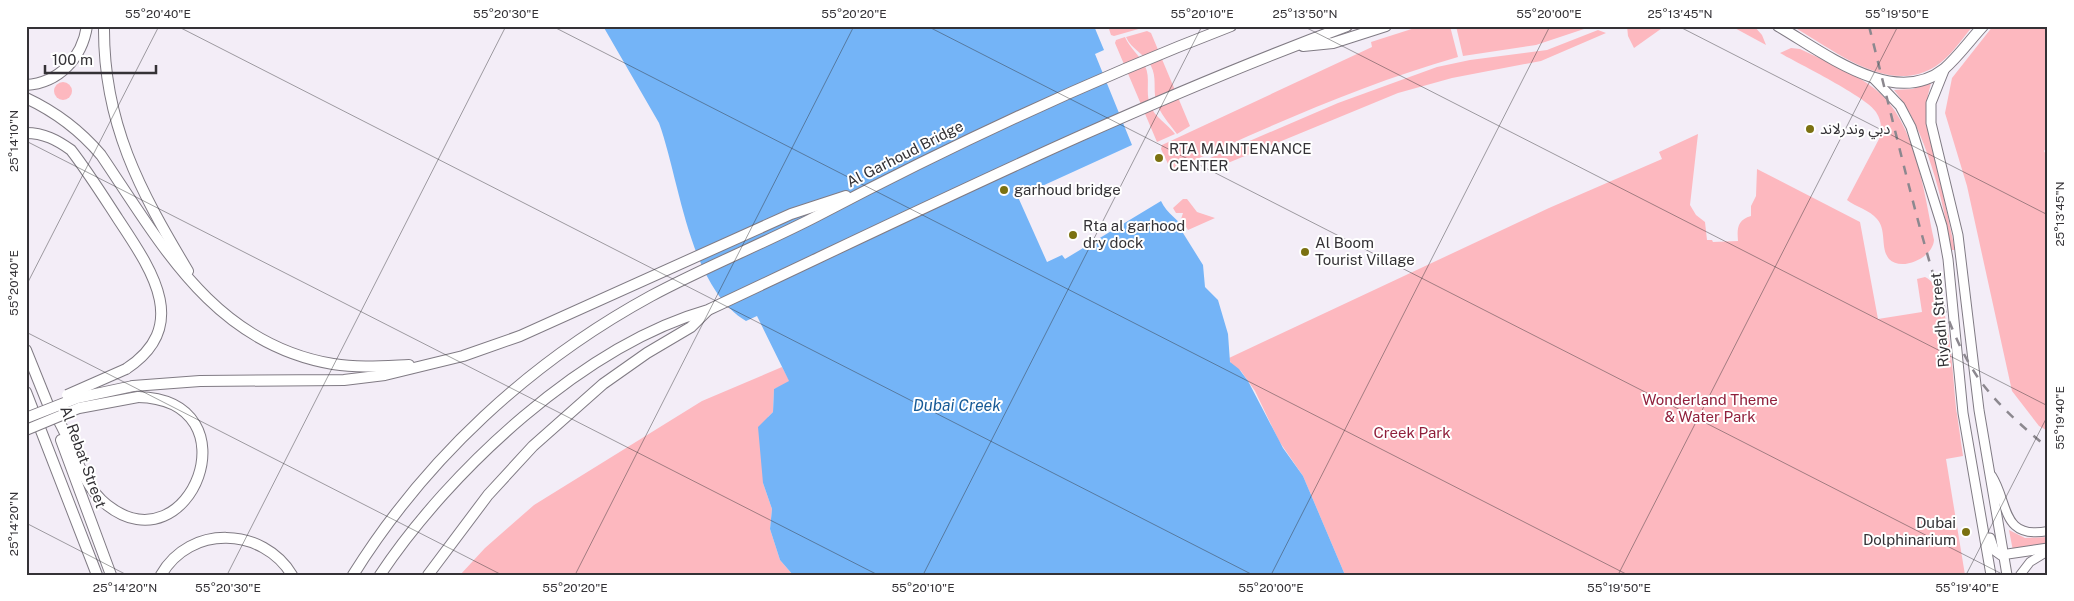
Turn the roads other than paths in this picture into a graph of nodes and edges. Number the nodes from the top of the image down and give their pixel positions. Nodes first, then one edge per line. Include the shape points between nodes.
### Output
1 (87, 26) edge
2 (104, 26) edge
3 (1230, 26) edge
4 (1347, 26) edge
5 (1386, 26) edge
6 (1778, 26) edge
7 (1983, 26) edge
8 (1294, 46) junction
9 (1945, 68) junction
10 (1874, 79) junction
11 (26, 85) edge
12 (26, 98) edge
13 (26, 133) edge
14 (859, 193) junction
15 (1948, 259) junction
16 (200, 291) junction
17 (1965, 296) junction
18 (708, 310) junction
19 (26, 350) edge
20 (425, 365) junction
21 (26, 392) edge
22 (48, 406) junction
23 (26, 417) edge
24 (26, 430) edge
25 (1989, 472) junction
26 (1976, 485) junction
27 (2048, 531) edge
28 (2048, 549) edge
29 (2004, 556) junction
30 (97, 575) edge
31 (111, 575) edge
32 (161, 575) edge
33 (292, 575) edge
34 (353, 575) edge
35 (380, 575) edge
36 (428, 575) edge
37 (1991, 575) edge
38 (2007, 575) edge
39 (2020, 575) edge

1 - 11 highway via 80,48 68,66 50,79
2 - 16 highway via 108,80 124,147 146,199
3 - 14 highway, Al Garhoud Bridge via 1016,116
4 - 8 highway
5 - 8 highway via 1333,43
6 - 10 highway
7 - 9 highway
8 - 18 highway via 1066,141
9 - 10 highway via 1912,82 1890,83
9 - 17 main road, Riyadh Street via 1934,94 1932,123 1955,222
10 - 15 main road, Riyadh Street via 1896,102 1911,127 1929,179
12 - 16 highway via 59,115 88,140 159,243
13 - 23 highway, bridge via 44,134 71,150 144,258 155,281 162,310 156,338 148,351 126,369 48,403
14 - 20 highway via 791,214 501,344
14 - 34 highway, Al Garhoud Bridge via 651,296 548,363 475,424 410,495
15 - 17 main road via 1956,267
15 - 26 main road, Riyadh Street via 1962,401
16 - 20 highway via 238,326 260,339 308,358 359,366
17 - 25 main road, Riyadh Street
18 - 35 highway via 664,325 580,375 504,433 440,497
18 - 36 highway via 691,327 603,384 533,446 488,495
19 - 22 highway, Al Rebat Street
20 - 23 highway, bridge via 385,375 344,380 200,381 133,386 77,398
21 - 30 highway, Al Rebat Street
22 - 24 highway, bridge via 59,421 95,493 122,514 148,518 165,514 186,500 199,478 203,452 194,426 182,412 156,399 138,397 79,408
22 - 31 highway, Al Rebat Street
25 - 27 street via 2011,522 2026,531
25 - 29 main road, Riyadh Street
26 - 29 main road via 1992,548
26 - 37 main road, Riyadh Street
28 - 29 main road
28 - 39 street via 2030,562
29 - 38 main road, Riyadh Street
32 - 33 highway via 171,560 191,546 226,537 261,545 281,559

